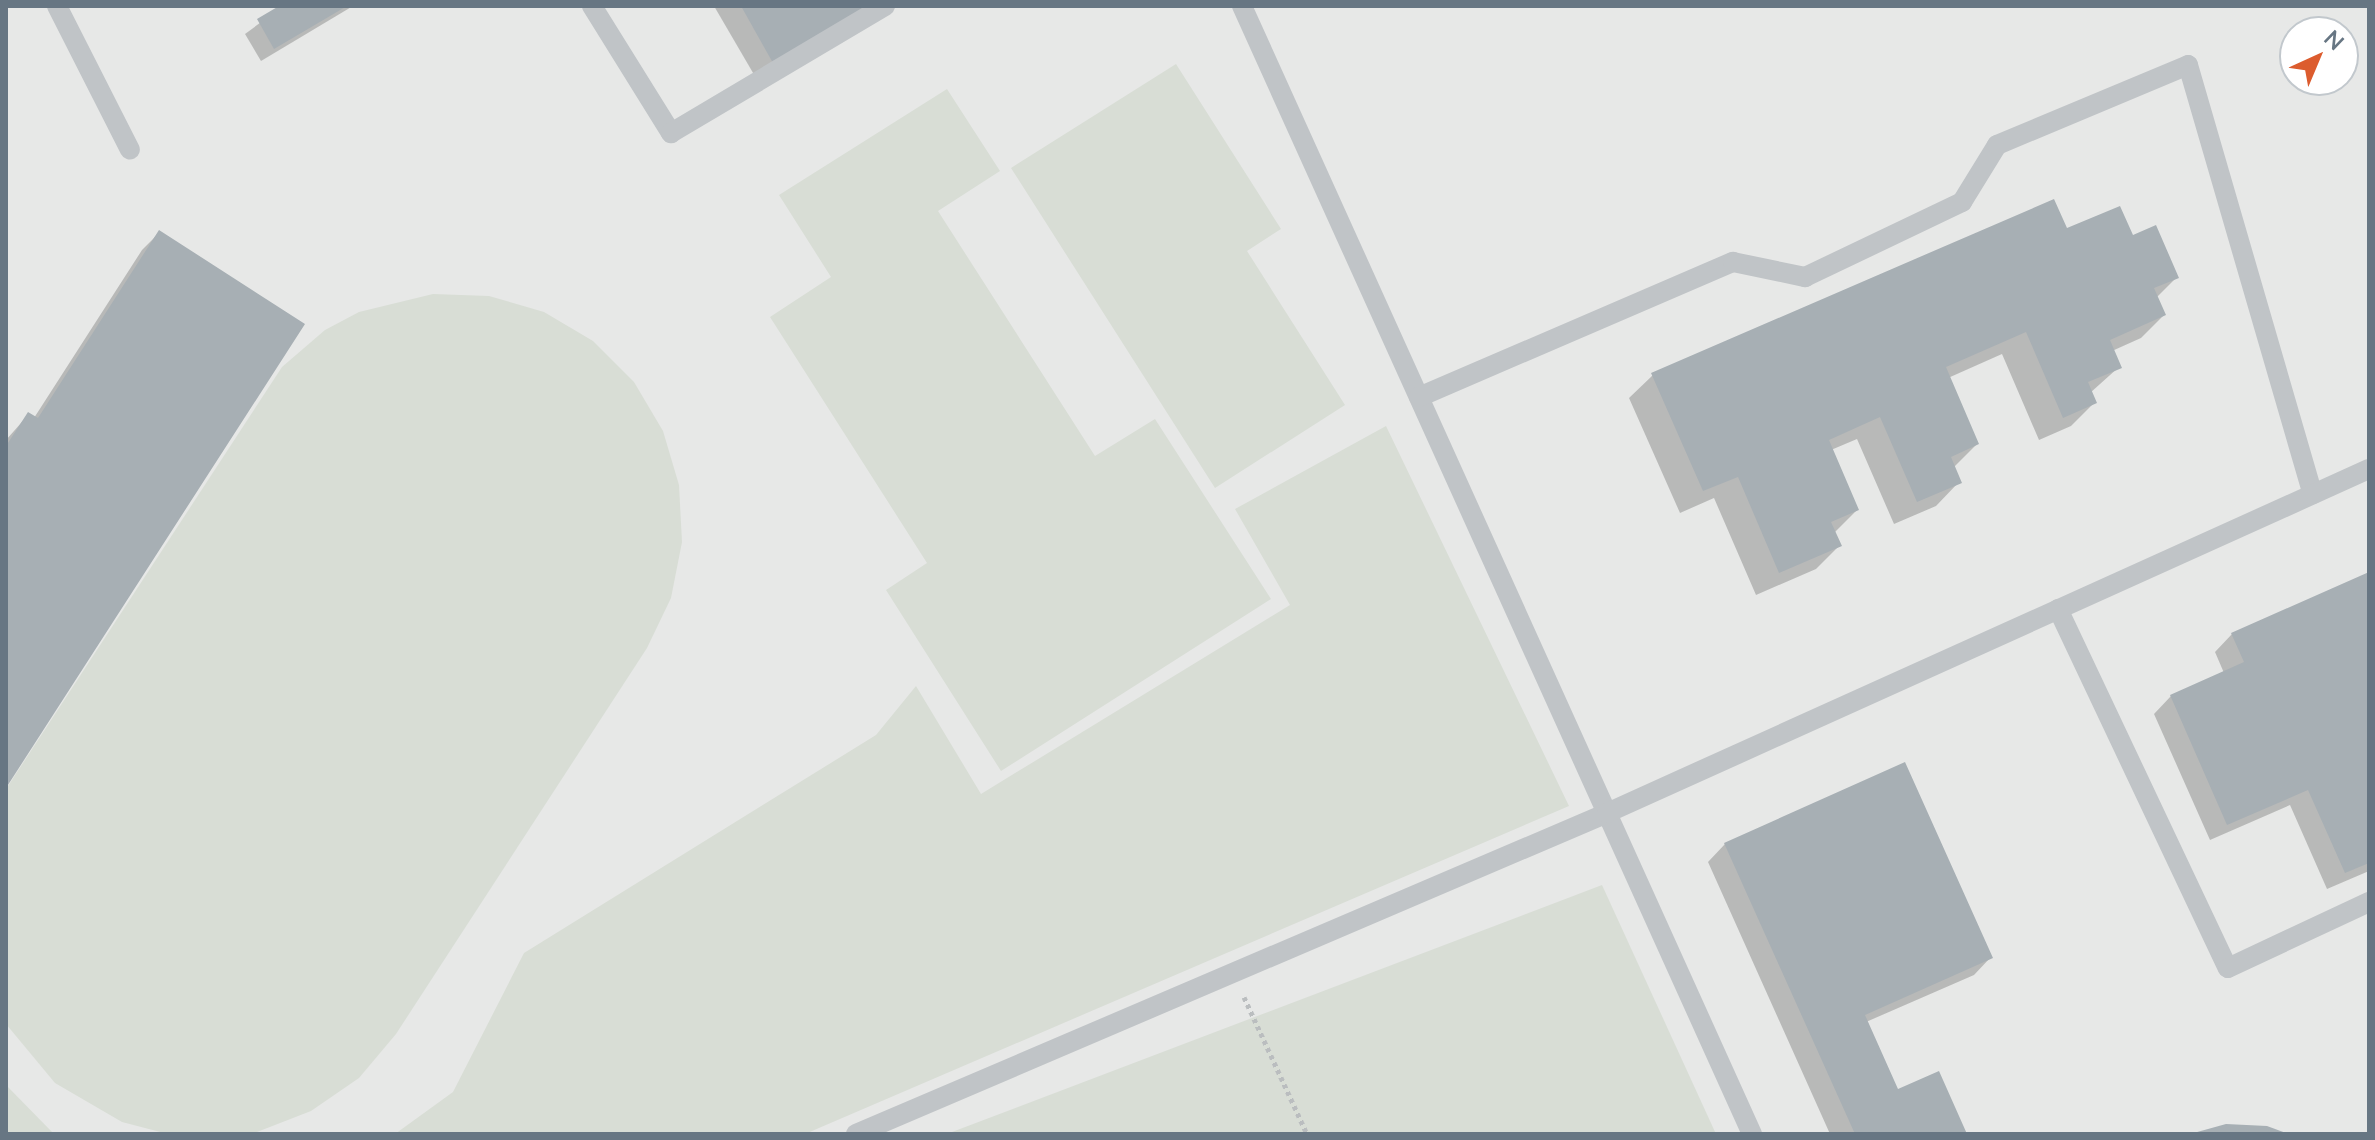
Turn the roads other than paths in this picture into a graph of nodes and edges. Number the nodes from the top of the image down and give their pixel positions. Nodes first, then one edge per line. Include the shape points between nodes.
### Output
1 (57, 6) edge
2 (592, 6) edge
3 (885, 6) edge
4 (1242, 6) edge
5 (130, 150) dead end
6 (1419, 397) junction
7 (2369, 469) edge
8 (2313, 494) junction
9 (2058, 609) junction
10 (1607, 813) junction
11 (2369, 902) edge
12 (856, 1134) edge
13 (1752, 1134) edge

1 - 5 lane
2 - 3 lane via 671,133
4 - 6 lane
6 - 8 lane via 1733,262 1805,277 1962,202 1997,145 2188,65
6 - 10 lane
7 - 8 lane
8 - 9 lane
9 - 10 lane
9 - 11 lane via 2228,968
10 - 12 lane
10 - 13 lane

